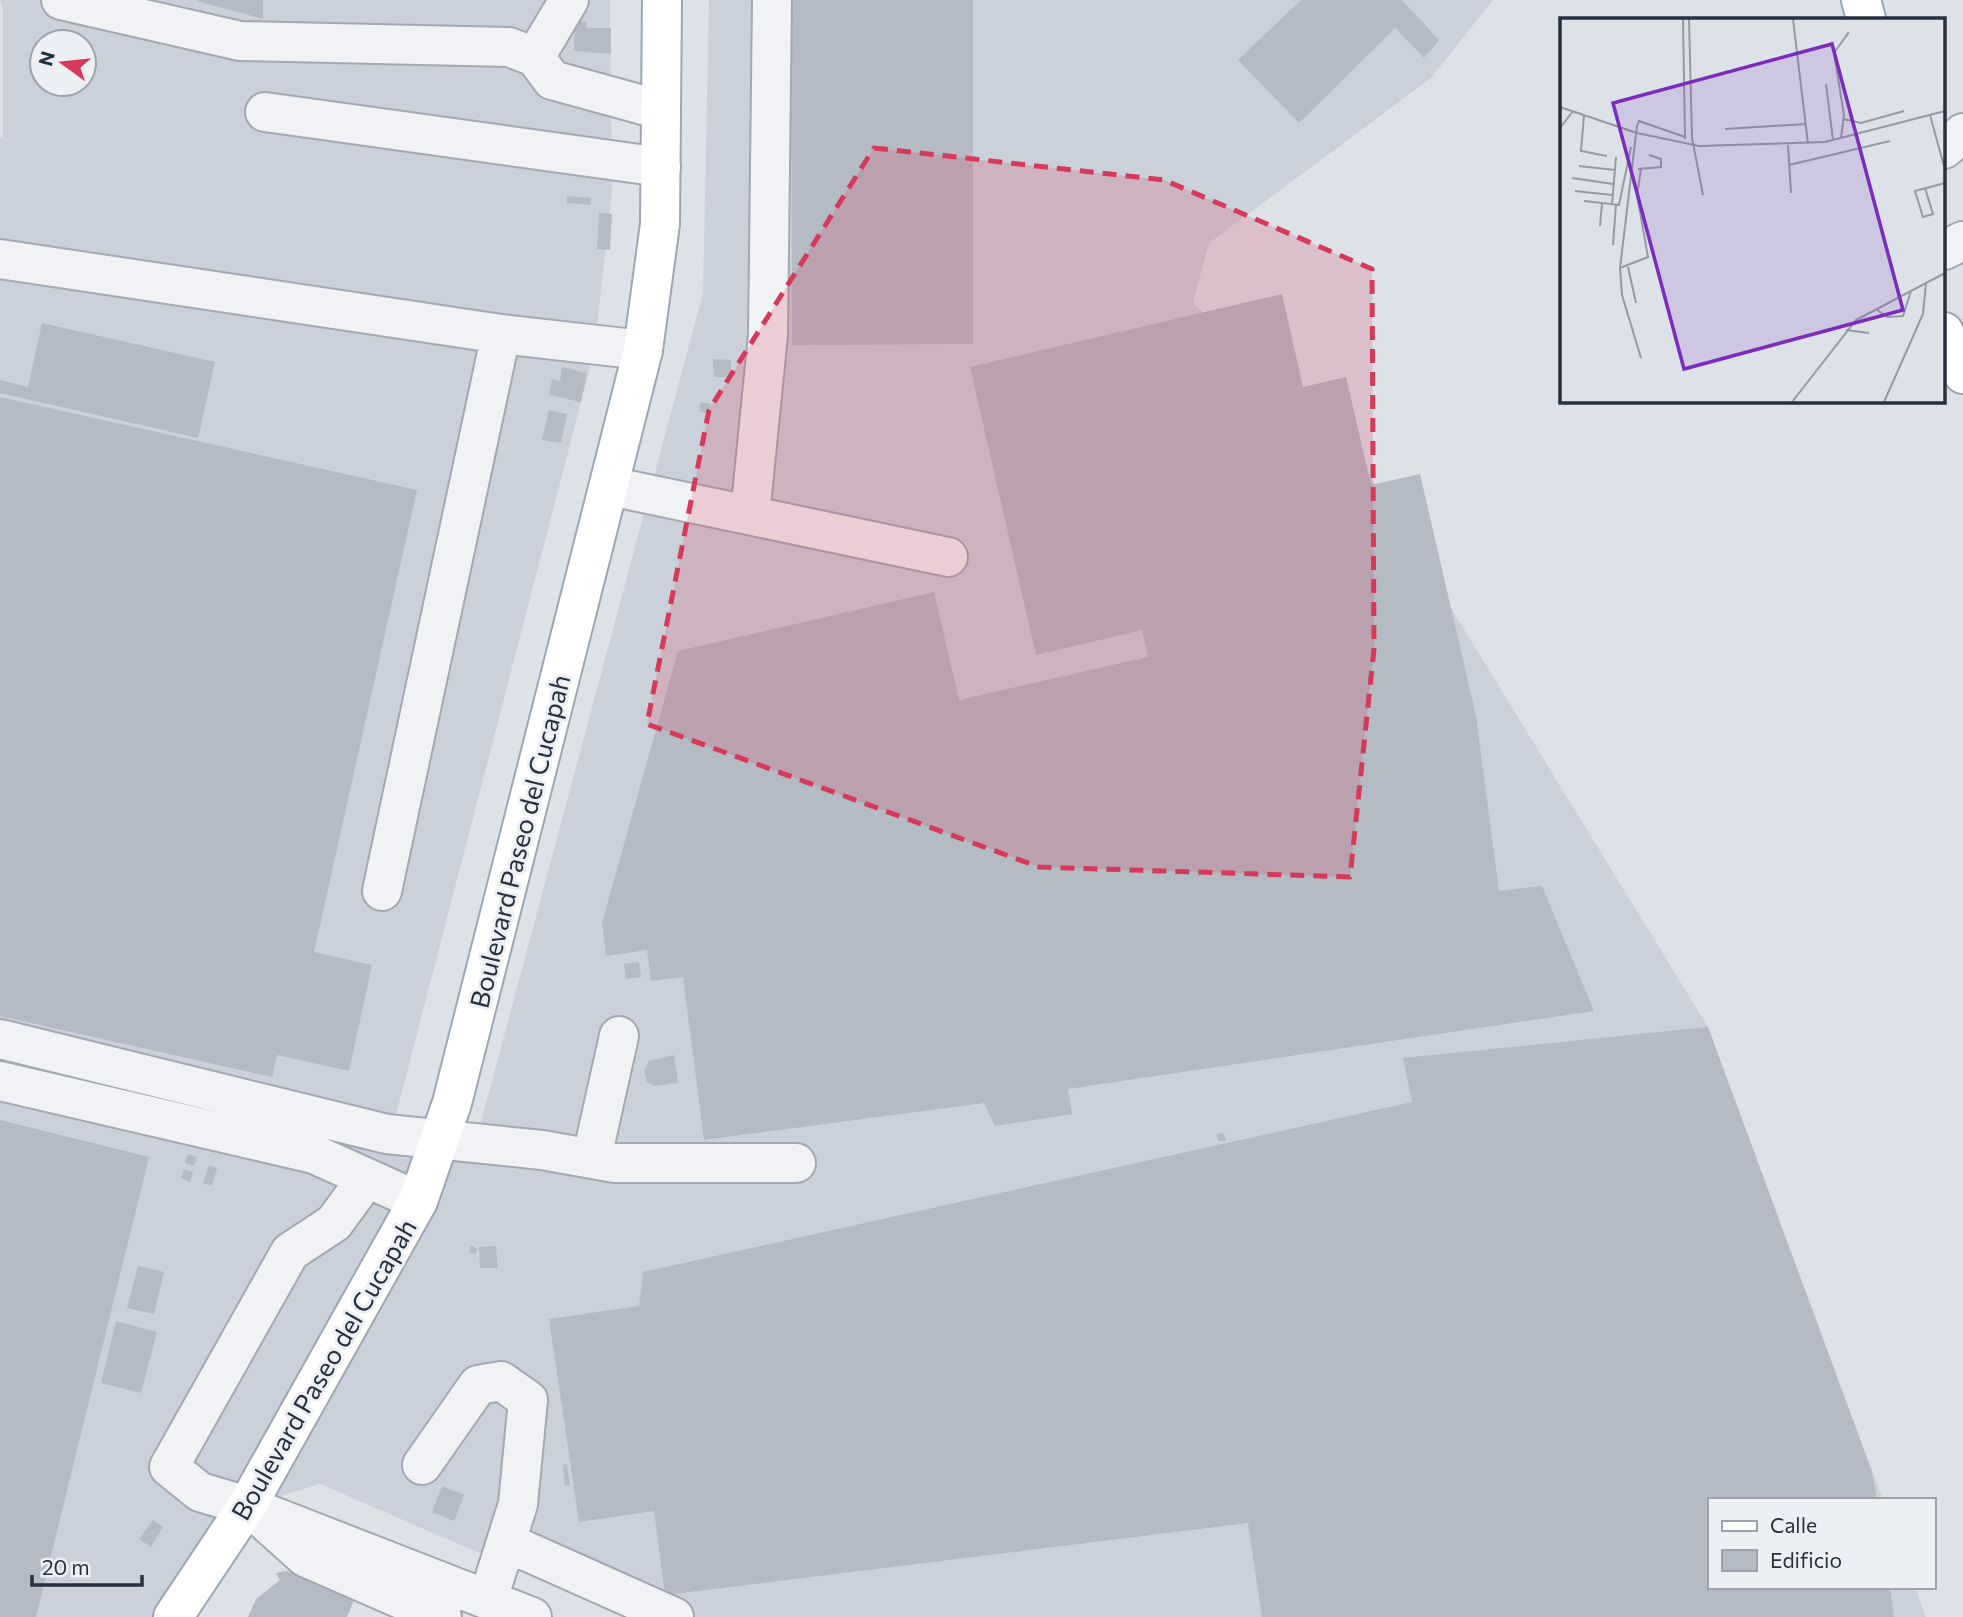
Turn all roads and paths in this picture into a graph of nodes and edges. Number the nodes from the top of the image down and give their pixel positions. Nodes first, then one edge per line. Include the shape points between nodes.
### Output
1 (61, 0) edge
2 (569, 0) edge
3 (662, 0) edge
4 (772, 0) edge
5 (1861, 0) edge
6 (1866, 18) edge
7 (535, 57) junction
8 (661, 110) junction
9 (265, 112) dead end
10 (1963, 133) edge
11 (1946, 147) edge
12 (661, 167) junction
13 (1963, 241) edge
14 (1946, 249) edge
15 (0, 259) edge
16 (501, 334) junction
17 (1946, 336) edge
18 (643, 350) junction
19 (1963, 374) edge
20 (610, 486) junction
21 (750, 515) junction
22 (948, 557) dead end
23 (382, 891) dead end
24 (620, 1037) dead end
25 (0, 1039) edge
26 (0, 1081) edge
27 (440, 1140) junction
28 (592, 1157) junction
29 (796, 1163) dead end
30 (367, 1178) junction
31 (418, 1201) junction
32 (422, 1465) dead end
33 (247, 1506) junction
34 (506, 1542) junction
35 (488, 1599) junction
36 (173, 1617) edge
37 (442, 1617) edge
38 (532, 1617) edge
39 (674, 1617) edge

1 - 7 lane via 240,41 509,47
2 - 7 lane
3 - 8 main road, Boulevard Paseo del Cucapah
4 - 21 lane via 768,335
5 - 6 main road
7 - 8 lane via 552,80
8 - 12 main road, Boulevard Paseo del Cucapah
9 - 12 lane
10 - 11 lane
12 - 18 main road, Boulevard Paseo del Cucapah via 660,224
13 - 14 lane
15 - 16 lane
16 - 18 lane
16 - 23 lane
17 - 19 main road
18 - 20 main road, Boulevard Paseo del Cucapah
20 - 21 lane
20 - 27 main road, Boulevard Paseo del Cucapah
21 - 22 lane
24 - 28 lane
25 - 27 lane via 387,1134
26 - 30 lane via 314,1154
27 - 28 lane
27 - 31 main road, Boulevard Paseo del Cucapah
28 - 29 lane via 615,1163
30 - 31 lane
30 - 33 lane via 334,1223 290,1252 169,1467 200,1492
31 - 33 main road, Boulevard Paseo del Cucapah
32 - 34 lane via 478,1385 501,1381 528,1400 518,1504
33 - 35 lane
33 - 36 main road, Boulevard Paseo del Cucapah
33 - 37 lane via 305,1557
34 - 35 lane
34 - 39 lane
35 - 38 lane

